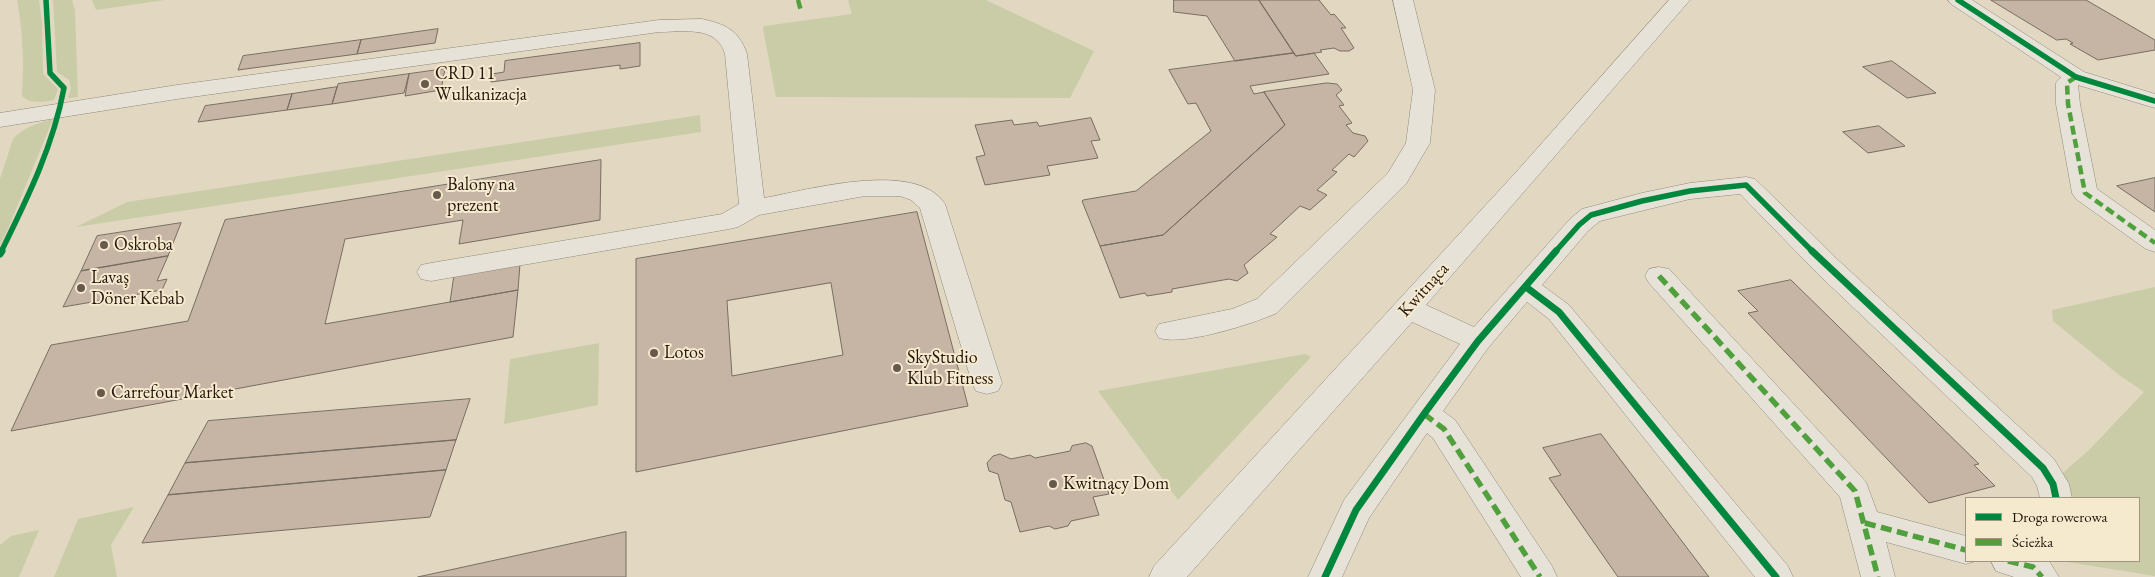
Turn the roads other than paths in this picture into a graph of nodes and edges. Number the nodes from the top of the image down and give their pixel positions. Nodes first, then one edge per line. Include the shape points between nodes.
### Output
1 (1403, 0) edge
2 (1680, 0) edge
3 (1958, 0) edge
4 (2076, 77) junction
5 (2155, 101) edge
6 (0, 120) edge
7 (752, 208) junction
8 (2155, 243) edge
9 (430, 272) dead end
10 (1658, 276) dead end
11 (1526, 287) junction
12 (1407, 308) junction
13 (1169, 331) dead end
14 (1478, 341) junction
15 (987, 383) dead end
16 (1424, 414) junction
17 (2056, 497) edge
18 (1864, 524) junction
19 (1965, 550) edge
20 (1166, 577) edge
21 (1325, 577) edge
22 (1540, 577) edge
23 (1776, 577) edge
24 (1878, 577) edge

1 - 13 street via 1424,90 1418,144 1397,178 1268,306 1254,313
2 - 12 street, Kwitnąca
3 - 4 street
4 - 5 street
4 - 8 street via 2067,83 2068,104 2085,193
6 - 7 street via 177,92 659,26 702,25 724,33 736,54
7 - 9 street via 729,221
7 - 15 street via 865,188 902,188 920,194 932,204
10 - 18 street via 1856,491
11 - 14 street
11 - 17 street via 1567,236 1591,215 1690,191 1746,186 2043,468 2053,484
11 - 23 street via 1559,312
12 - 14 street
12 - 20 street, Kwitnąca
14 - 16 street
16 - 21 street via 1356,510
16 - 22 street via 1444,429
18 - 19 street
18 - 24 street

